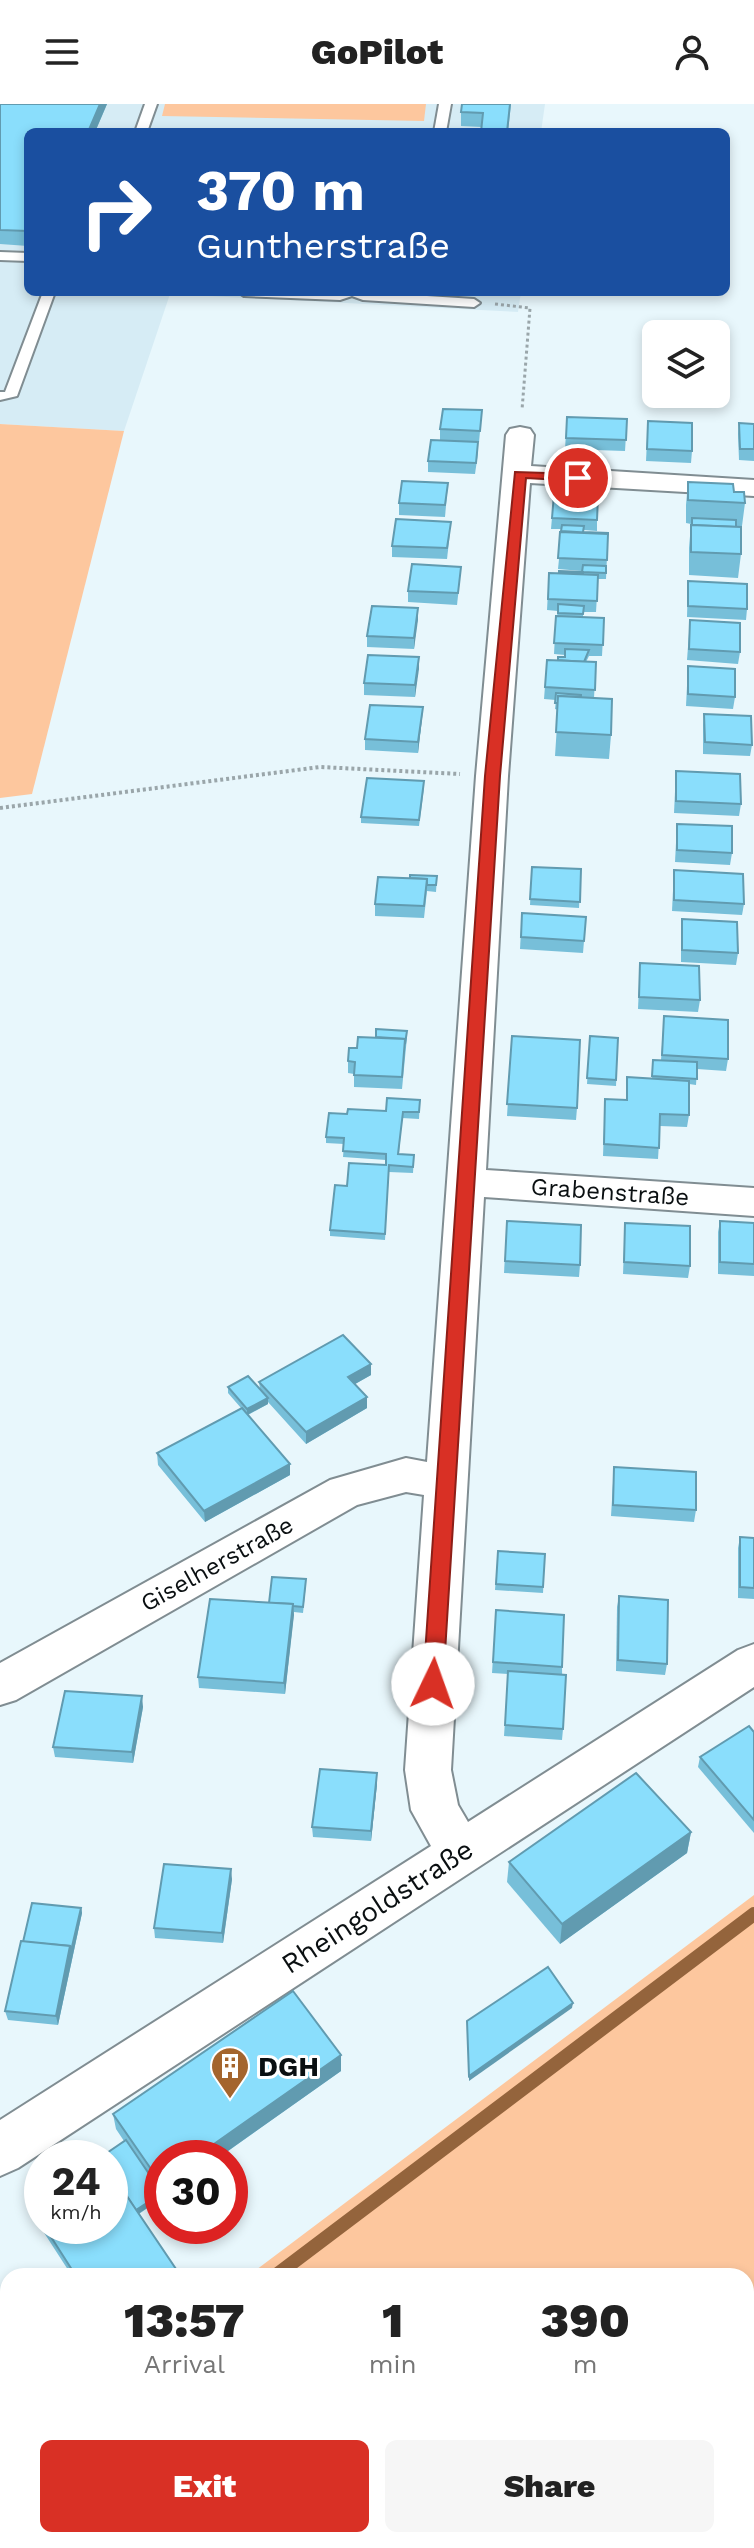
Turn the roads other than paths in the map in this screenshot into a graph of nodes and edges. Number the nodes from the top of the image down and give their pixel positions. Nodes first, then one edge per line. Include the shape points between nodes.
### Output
1 (151, 104) edge
2 (445, 104) edge
3 (142, 128) edge
4 (441, 128) edge
5 (0, 256) edge
6 (24, 257) edge
7 (48, 296) edge
8 (363, 296) edge
9 (474, 303) road end
10 (0, 396) edge
11 (520, 435) road end
12 (520, 474) junction
13 (754, 488) edge
14 (467, 1182) junction
15 (754, 1202) edge
16 (445, 1482) junction
17 (754, 1663) edge
18 (0, 1686) edge
19 (460, 1852) junction
20 (0, 2150) edge

1 - 3 lane
2 - 4 lane
5 - 6 lane
7 - 10 lane via 10,396
8 - 9 lane
11 - 12 street
12 - 13 street
12 - 14 street via 492,776
14 - 15 street, Grabenstraße
14 - 16 street
16 - 18 street, Giselherstraße via 406,1475 345,1492
16 - 19 street via 428,1770 435,1810
17 - 19 street, Rheingoldstraße
19 - 20 street, Rheingoldstraße

